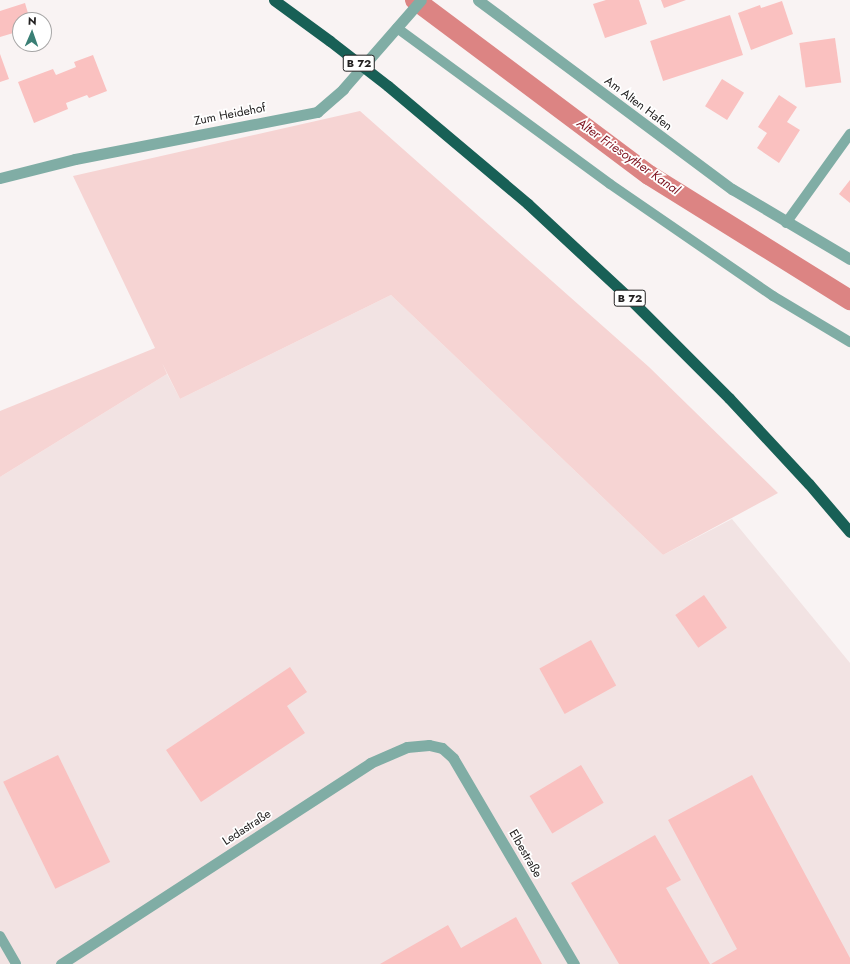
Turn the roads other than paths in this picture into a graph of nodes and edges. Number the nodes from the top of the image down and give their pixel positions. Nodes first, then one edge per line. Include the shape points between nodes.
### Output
1 (274, 0) edge
2 (421, 0) edge
3 (478, 0) edge
4 (397, 28) junction
5 (850, 134) edge
6 (0, 178) edge
7 (786, 223) junction
8 (850, 259) edge
9 (850, 342) edge
10 (850, 532) edge
11 (453, 758) joint
12 (0, 936) edge
13 (16, 964) edge
14 (62, 964) edge
15 (574, 964) edge

1 - 10 highway, B 72, bridge via 388,86 528,204 628,297 729,398
2 - 4 street, Zum Heidehof
3 - 7 street, Am Alten Hafen via 732,189
4 - 6 street, Zum Heidehof via 343,89 317,112 75,159
4 - 9 lane via 623,193 773,296
5 - 7 lane
7 - 8 street, Am Alten Hafen
11 - 14 street, Ledastraße via 442,748 407,747 370,763
11 - 15 street, Elbestraße
12 - 13 lane

